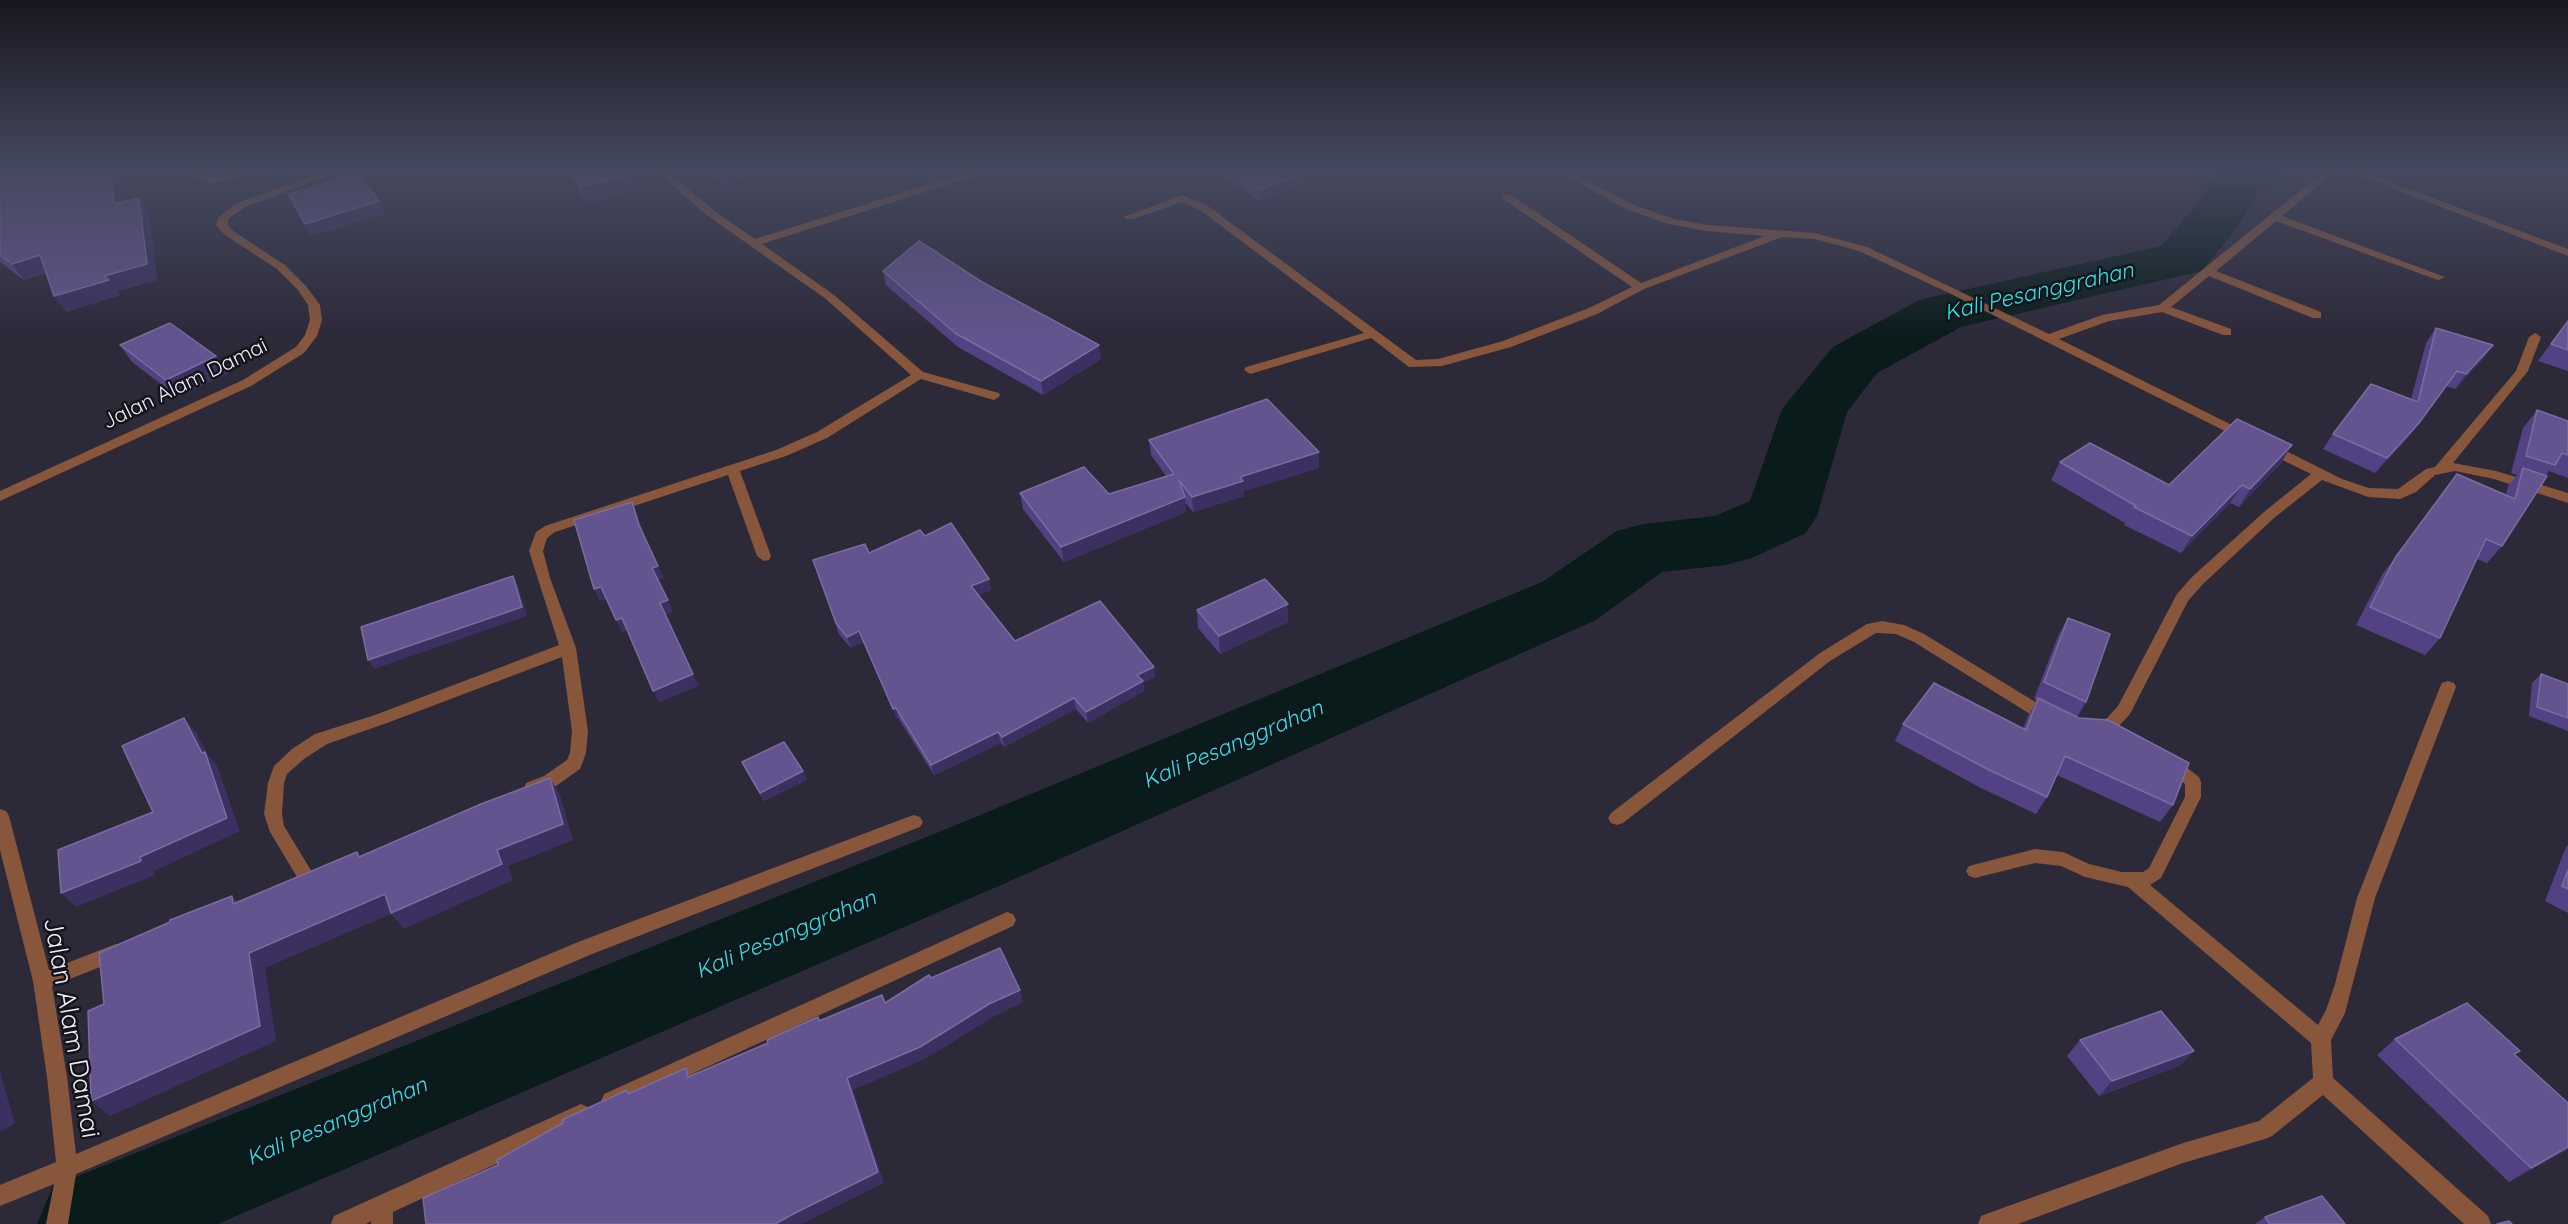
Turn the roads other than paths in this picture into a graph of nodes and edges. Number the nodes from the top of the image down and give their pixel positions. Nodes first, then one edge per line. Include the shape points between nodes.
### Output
1 (222, 225) edge
2 (728, 225) edge
3 (810, 225) edge
4 (1230, 225) edge
5 (1549, 225) edge
6 (1690, 225) edge
7 (2265, 225) edge
8 (2297, 225) edge
9 (2495, 225) edge
10 (1784, 232) junction
11 (754, 243) junction
12 (2568, 253) edge
13 (2209, 272) junction
14 (2439, 277) dead end
15 (1640, 287) junction
16 (2163, 308) junction
17 (2317, 315) dead end
18 (2227, 332) dead end
19 (1372, 334) junction
20 (2535, 337) dead end
21 (2049, 339) junction
22 (1250, 370) dead end
23 (920, 375) junction
24 (994, 396) dead end
25 (2441, 468) junction
26 (732, 469) junction
27 (2320, 474) junction
28 (0, 496) edge
29 (2568, 498) edge
30 (764, 556) dead end
31 (568, 648) junction
32 (2448, 687) dead end
33 (2060, 723) edge
34 (2078, 728) edge
35 (2101, 728) junction
36 (2120, 738) edge
37 (2158, 758) edge
38 (516, 795) edge
39 (0, 816) edge
40 (1617, 818) dead end
41 (914, 822) dead end
42 (327, 869) edge
43 (1975, 871) dead end
44 (2133, 881) junction
45 (1007, 920) dead end
46 (130, 947) edge
47 (42, 981) junction
48 (2321, 1039) junction
49 (2323, 1082) junction
50 (67, 1169) junction
51 (0, 1196) edge
52 (382, 1215) edge
53 (57, 1220) edge
54 (342, 1224) edge
55 (1989, 1224) edge
56 (2480, 1224) edge

1 - 28 street, Jalan Alam Damai via 281,267 314,305 316,320 311,336 300,350 247,383
2 - 11 street
3 - 11 street
4 - 19 street
5 - 15 street
6 - 10 street
7 - 13 street
8 - 14 street
9 - 12 street
10 - 15 street
10 - 21 street via 1863,249
11 - 23 street via 830,297
13 - 16 street
13 - 17 street
15 - 19 street via 1593,311 1507,344 1438,363 1413,364
16 - 18 street
16 - 21 street via 2106,318
19 - 22 street
20 - 25 street via 2522,371
21 - 27 street
23 - 24 street
23 - 26 street via 822,435
25 - 27 street via 2411,489 2388,495 2360,490
25 - 29 street via 2475,470
26 - 30 street
26 - 31 street via 541,534 536,551
27 - 35 street via 2269,515 2182,598 2124,710
31 - 38 street via 580,731 578,753 574,764 564,773
31 - 42 street via 321,739 298,754 280,771 276,783 276,827 301,879
32 - 48 street via 2366,898 2344,984
33 - 40 street via 1919,638 1899,629 1872,628 1825,657
34 - 35 street
35 - 36 street
37 - 44 street via 2193,782 2193,798 2155,873
39 - 47 street, Jalan Alam Damai
41 - 50 street via 585,948
43 - 44 street via 2035,856 2063,859 2085,870
44 - 48 street
45 - 52 street
46 - 47 street
47 - 50 street, Jalan Alam Damai
48 - 49 street
49 - 55 street via 2265,1129 2183,1153
49 - 56 street
50 - 51 street
50 - 53 street, Jalan Alam Damai
52 - 54 street

